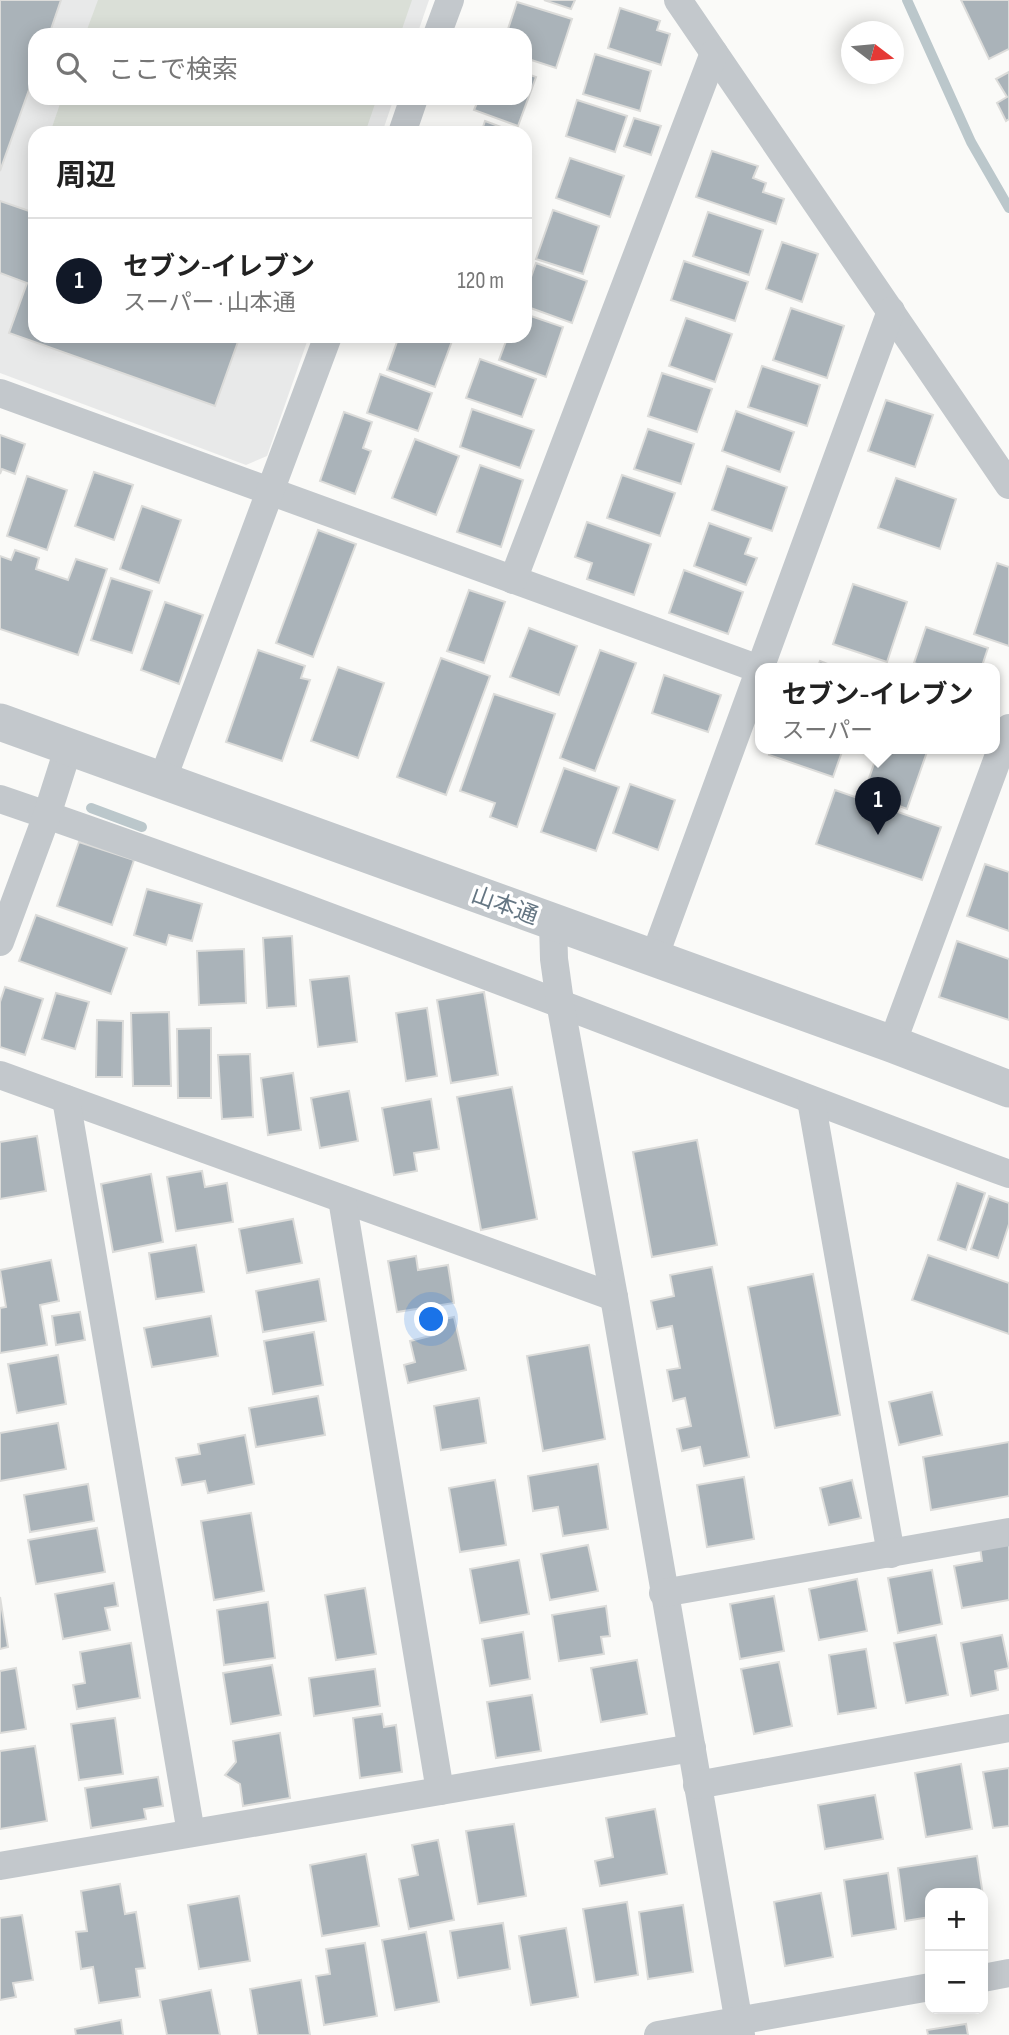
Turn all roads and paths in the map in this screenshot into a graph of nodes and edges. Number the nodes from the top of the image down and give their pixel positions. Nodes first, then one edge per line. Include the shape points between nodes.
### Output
1 (450, 0) edge
2 (678, 0) edge
3 (440, 28) edge
4 (714, 53) junction
5 (412, 105) edge
6 (404, 126) edge
7 (891, 311) junction
8 (325, 343) edge
9 (0, 393) edge
10 (1009, 485) edge
11 (271, 492) junction
12 (513, 580) junction
13 (761, 663) edge
14 (755, 668) edge
15 (755, 680) edge
16 (0, 722) edge
17 (1009, 728) edge
18 (69, 746) junction
19 (1000, 752) edge
20 (999, 754) edge
21 (162, 781) junction
22 (0, 799) edge
23 (47, 815) junction
24 (553, 922) junction
25 (0, 942) edge
26 (653, 958) junction
27 (560, 998) junction
28 (892, 1044) junction
29 (0, 1075) edge
30 (1009, 1089) edge
31 (66, 1099) junction
32 (811, 1100) junction
33 (1009, 1174) edge
34 (342, 1199) junction
35 (614, 1297) junction
36 (1009, 1532) edge
37 (891, 1554) junction
38 (663, 1592) junction
39 (1009, 1728) edge
40 (692, 1748) junction
41 (697, 1785) junction
42 (440, 1791) junction
43 (191, 1833) junction
44 (0, 1866) edge
45 (1009, 1973) edge
46 (988, 1977) edge
47 (925, 1988) edge
48 (740, 2028) edge
49 (658, 2035) edge

1 - 3 street
2 - 4 street
4 - 7 street
4 - 12 street
5 - 6 street
7 - 10 street
7 - 13 street
8 - 11 street
9 - 11 street
11 - 12 street
11 - 21 street
12 - 14 street
15 - 26 street
16 - 18 street, 山本通
17 - 19 street
18 - 21 street, 山本通
18 - 23 street
20 - 28 street
21 - 24 street, 山本通
22 - 23 street
23 - 25 street
23 - 27 street
24 - 26 street, 山本通
24 - 27 street
26 - 28 street, 山本通
27 - 32 street
27 - 35 street
28 - 30 street, 山本通
29 - 31 street
31 - 34 street
31 - 43 street
32 - 33 street
32 - 37 street
34 - 35 street
34 - 42 street
35 - 38 street
36 - 37 street
37 - 38 street
38 - 40 street
39 - 41 street
40 - 41 street
40 - 42 street
41 - 48 street
42 - 43 street
43 - 44 street
45 - 46 street
47 - 48 street
48 - 49 street

